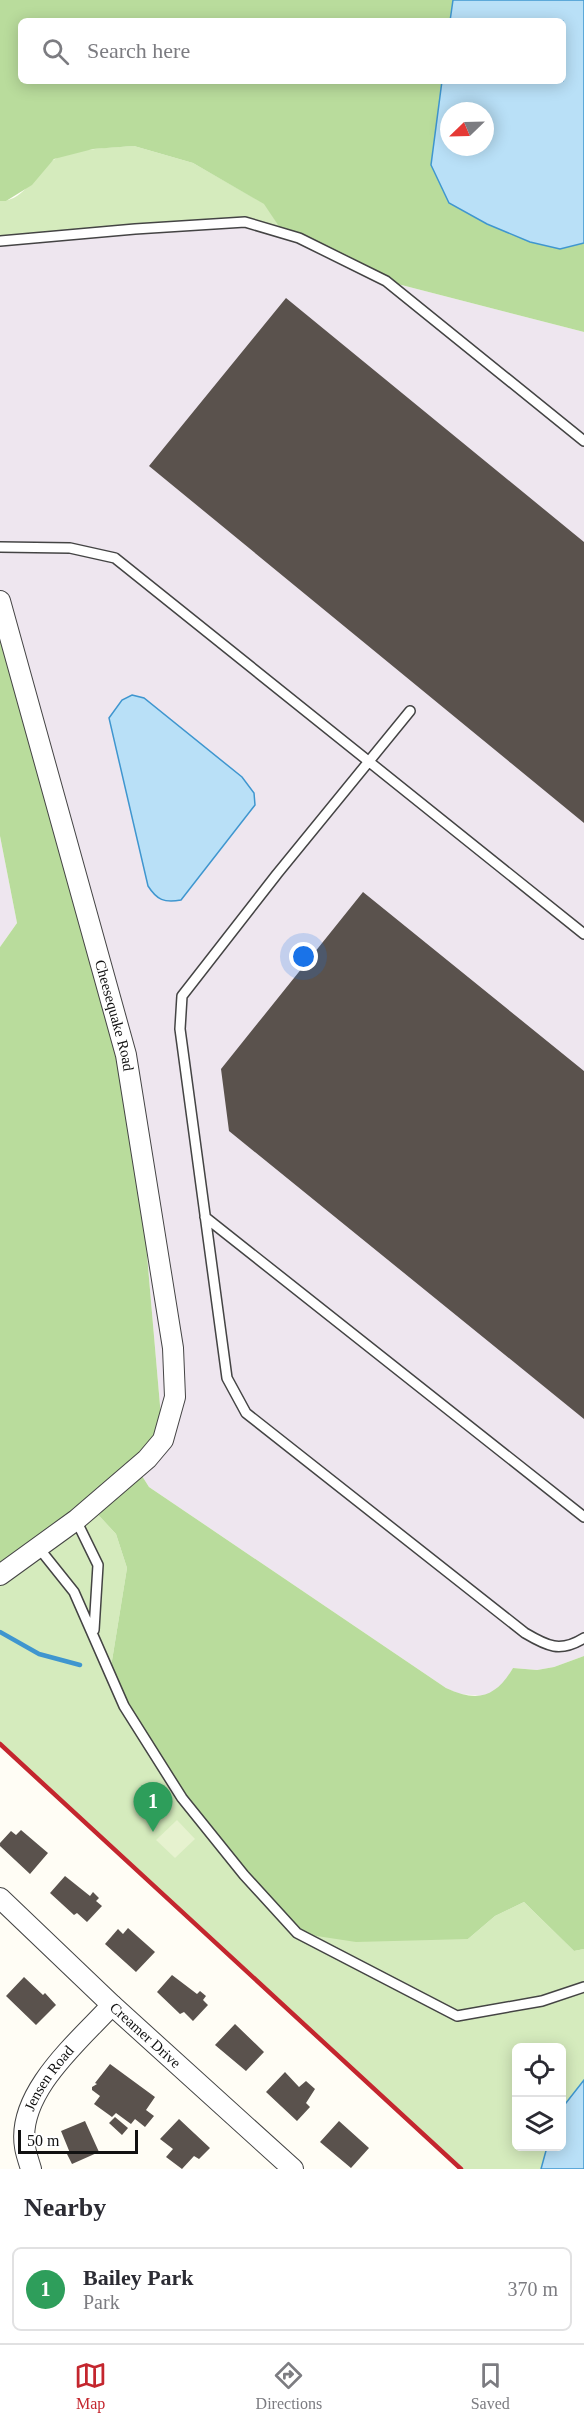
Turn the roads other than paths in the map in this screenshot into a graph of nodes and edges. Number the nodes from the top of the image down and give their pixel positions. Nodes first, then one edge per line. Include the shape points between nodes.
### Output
1 (0, 241) edge
2 (584, 441) edge
3 (0, 548) edge
4 (0, 601) edge
5 (410, 711) dead end
6 (370, 762) junction
7 (584, 934) edge
8 (205, 1217) junction
9 (584, 1516) edge
10 (76, 1520) junction
11 (38, 1548) junction
12 (0, 1575) edge
13 (94, 1633) junction
14 (584, 1638) edge
15 (0, 1898) edge
16 (584, 1987) edge
17 (111, 2005) junction
18 (31, 2169) edge
19 (293, 2169) edge

1 - 2 lane via 245,222 299,238 386,281
3 - 6 lane via 70,548 115,558
4 - 10 street, Cheesequake Road via 126,1055 172,1348 175,1396 163,1440 147,1459
5 - 6 lane
6 - 7 lane
6 - 8 lane via 182,996 180,1029
8 - 9 lane
8 - 14 lane via 227,1378 246,1413 525,1633 549,1647 573,1645
10 - 11 street
10 - 13 lane via 98,1565
11 - 12 street
11 - 13 lane via 74,1592
13 - 16 lane via 124,1706 182,1798 297,1933 457,2016 542,2001
15 - 17 street, Creamer Drive
17 - 18 street, Jensen Road via 43,2080 28,2107 24,2145
17 - 19 street, Creamer Drive

